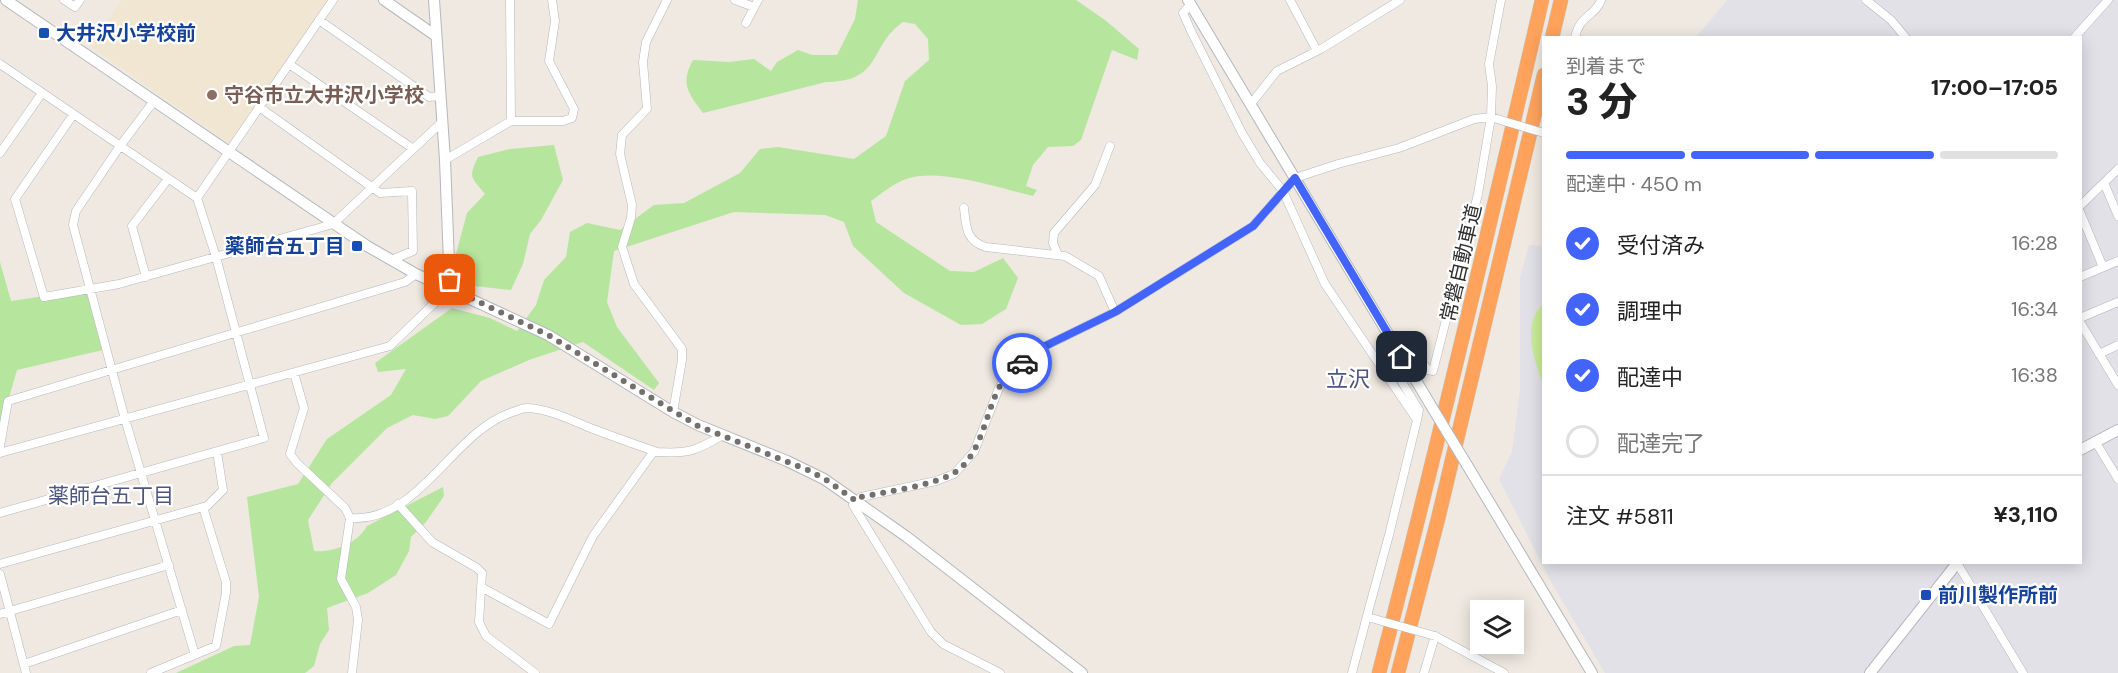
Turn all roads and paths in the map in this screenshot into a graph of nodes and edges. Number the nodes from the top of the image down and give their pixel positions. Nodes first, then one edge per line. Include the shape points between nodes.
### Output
1 (6, 0) edge
2 (64, 0) edge
3 (80, 0) edge
4 (333, 0) edge
5 (384, 0) edge
6 (434, 0) edge
7 (510, 0) edge
8 (552, 0) edge
9 (667, 0) edge
10 (735, 0) edge
11 (1290, 0) edge
12 (1400, 0) edge
13 (1501, 0) edge
14 (1542, 0) edge
15 (1561, 0) edge
16 (1601, 0) edge
17 (1866, 0) edge
18 (2108, 0) edge
19 (1189, 2) edge
20 (756, 4) edge
21 (319, 20) junction
22 (746, 23) dead end
23 (436, 36) junction
24 (1552, 36) edge
25 (1575, 36) edge
26 (1904, 36) edge
27 (2076, 36) edge
28 (1317, 51) junction
29 (0, 64) edge
30 (289, 64) junction
31 (1542, 83) edge
32 (42, 93) junction
33 (441, 96) junction
34 (154, 101) junction
35 (1250, 105) junction
36 (259, 107) junction
37 (73, 115) junction
38 (1491, 117) junction
39 (511, 121) junction
40 (442, 122) junction
41 (1542, 131) edge
42 (120, 146) junction
43 (1110, 146) dead end
44 (412, 148) junction
45 (228, 152) junction
46 (0, 153) edge
47 (445, 160) junction
48 (2118, 169) edge
49 (1295, 178) junction
50 (168, 179) junction
51 (2104, 183) junction
52 (373, 188) junction
53 (1283, 190) junction
54 (197, 198) junction
55 (2082, 204) edge
56 (964, 208) dead end
57 (2118, 216) edge
58 (2082, 217) edge
59 (333, 224) junction
60 (1058, 255) junction
61 (216, 257) junction
62 (393, 261) junction
63 (2118, 261) edge
64 (2103, 267) junction
65 (416, 273) junction
66 (2082, 276) edge
67 (146, 277) junction
68 (450, 288) junction
69 (91, 289) junction
70 (2118, 302) edge
71 (1115, 312) junction
72 (2082, 319) edge
73 (2082, 324) edge
74 (236, 334) junction
75 (1391, 340) junction
76 (2118, 345) edge
77 (2099, 354) junction
78 (113, 370) junction
79 (294, 373) junction
80 (251, 384) junction
81 (2118, 385) edge
82 (673, 412) junction
83 (124, 419) junction
84 (1417, 420) junction
85 (2118, 430) edge
86 (721, 436) junction
87 (2095, 441) junction
88 (0, 446) edge
89 (2082, 449) edge
90 (654, 451) junction
91 (217, 452) junction
92 (0, 453) edge
93 (140, 473) junction
94 (2118, 479) edge
95 (856, 501) junction
96 (398, 504) junction
97 (203, 507) junction
98 (0, 513) edge
99 (350, 518) junction
100 (156, 520) junction
101 (0, 564) edge
102 (1957, 564) edge
103 (1959, 564) edge
104 (170, 565) junction
105 (0, 574) edge
106 (481, 587) junction
107 (182, 610) junction
108 (9, 611) junction
109 (0, 614) edge
110 (1369, 617) junction
111 (1435, 636) junction
112 (195, 655) junction
113 (24, 664) junction
114 (26, 673) edge
115 (151, 673) edge
116 (352, 673) edge
117 (535, 673) edge
118 (1000, 673) edge
119 (1082, 673) edge
120 (1352, 673) edge
121 (1379, 673) edge
122 (1398, 673) edge
123 (1424, 673) edge
124 (1504, 673) edge
125 (1592, 673) edge
126 (1870, 673) edge
127 (2023, 673) edge

1 - 34 street
2 - 3 street via 75,7
4 - 21 street
5 - 23 street
6 - 23 street
7 - 39 street
8 - 39 street via 555,21 549,61 574,114 563,121
9 - 82 street via 646,42 643,62 647,109 622,135 620,154 632,205 622,247 634,284 682,349
10 - 20 street
11 - 28 street
12 - 28 street
13 - 38 street via 1489,64
14 - 121 highway, 常磐自動車道 via 1481,265
15 - 24 highway
16 - 25 street via 1577,26
17 - 26 street
18 - 27 street
19 - 35 street
19 - 53 street via 1184,13 1191,31 1242,133
20 - 22 street
21 - 30 street
21 - 33 street via 429,98
23 - 33 street
28 - 35 street via 1277,71
29 - 32 street
30 - 36 street
30 - 44 street
31 - 122 highway, 常磐自動車道
32 - 37 street
32 - 46 street
33 - 40 street
34 - 42 street
34 - 45 street
35 - 49 street
36 - 45 street
36 - 52 street
37 - 42 street
37 - 69 street via 15,199 44,297
38 - 41 street, bridge
38 - 49 street via 1474,119 1399,148
38 - 75 street via 1478,194 1433,371 1428,370 1406,341
39 - 47 street
40 - 44 street
40 - 47 street
42 - 50 street
42 - 69 street via 76,211 73,225
43 - 60 street via 1095,185 1054,233
44 - 52 street
45 - 54 street
45 - 59 street
47 - 68 street
48 - 51 street
49 - 53 street
49 - 75 street
50 - 54 street
50 - 67 street via 132,226
51 - 55 street
51 - 57 street
52 - 59 street
52 - 62 street via 380,193 412,191 413,250
53 - 71 street via 1253,226
53 - 84 street via 1324,284
54 - 61 street
56 - 60 street via 969,237 976,244
58 - 64 street
59 - 61 street
59 - 62 street
60 - 71 street via 1100,276
61 - 67 street
61 - 74 street
62 - 65 street
63 - 64 street
64 - 66 street
65 - 68 street
65 - 74 street via 405,282
67 - 69 street
68 - 79 street via 390,346
68 - 82 street via 548,335
69 - 78 street
70 - 72 street
71 - 95 street via 1037,350 1006,377 974,452 954,474
73 - 77 street
74 - 78 street
74 - 80 street
75 - 84 street via 1386,356 1419,410
75 - 125 street, bridge
76 - 77 street
77 - 81 street
78 - 83 street
78 - 88 street via 8,401
79 - 80 street
79 - 99 street via 304,408 290,454 345,508
80 - 83 street
80 - 91 street via 264,438
82 - 86 street
83 - 92 street
83 - 93 street
84 - 110 street
85 - 87 street
86 - 90 street via 697,450
86 - 95 street via 808,470
87 - 89 street
87 - 94 street
90 - 96 street via 547,411 525,408 498,417 463,444 414,495
90 - 106 street via 593,536 549,624
91 - 93 street
91 - 97 street via 223,490
93 - 98 street
93 - 100 street
95 - 118 street via 853,506 931,632 943,644
95 - 119 street
96 - 99 street via 362,519
96 - 106 street via 432,542 477,568 482,573
97 - 100 street
97 - 112 street via 226,593 216,646
99 - 116 street via 341,579 358,620
100 - 101 street
100 - 104 street
102 - 126 street
103 - 127 street
104 - 107 street
104 - 108 street
105 - 108 street
106 - 117 street via 479,622 486,636
107 - 112 street
107 - 113 street
108 - 109 street
108 - 113 street
110 - 111 street, bridge
110 - 120 street
111 - 123 street
111 - 124 street
112 - 115 street
113 - 114 street

